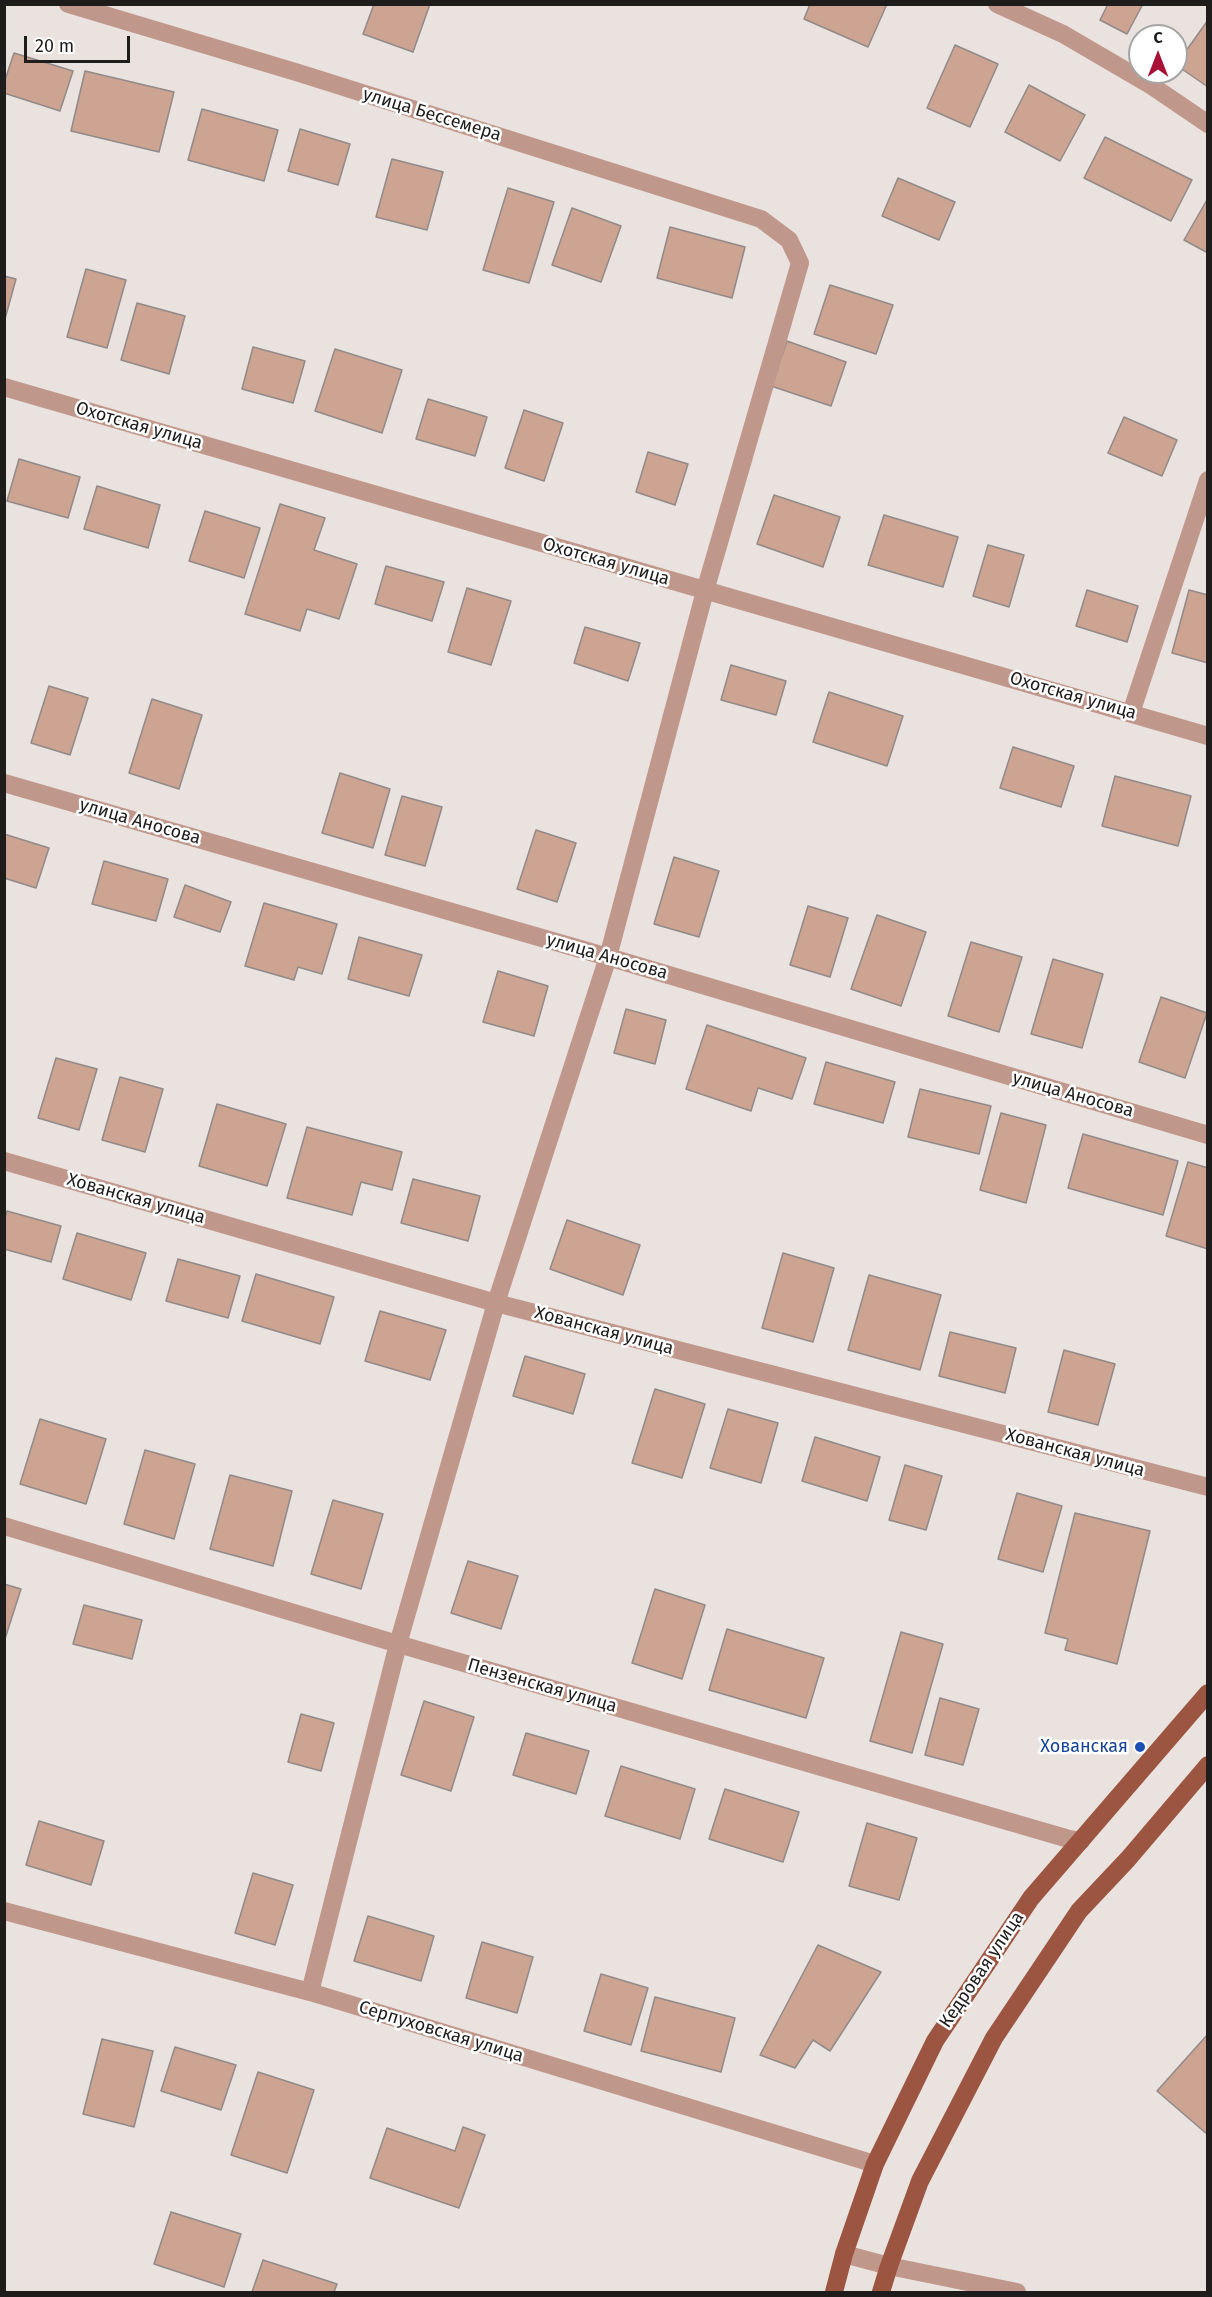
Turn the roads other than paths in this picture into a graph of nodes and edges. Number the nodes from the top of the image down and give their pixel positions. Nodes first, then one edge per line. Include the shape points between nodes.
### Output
1 (68, 4) edge
2 (998, 4) edge
3 (1208, 124) edge
4 (4, 387) edge
5 (1208, 480) edge
6 (705, 591) junction
7 (1131, 713) junction
8 (1208, 736) edge
9 (4, 783) edge
10 (608, 957) junction
11 (1208, 1135) edge
12 (4, 1161) edge
13 (496, 1303) junction
14 (1208, 1487) edge
15 (4, 1526) edge
16 (398, 1644) junction
17 (1208, 1693) edge
18 (1208, 1765) edge
19 (1081, 1841) junction
20 (4, 1911) edge
21 (310, 1992) junction
22 (875, 2164) junction
23 (844, 2254) junction
24 (889, 2266) junction
25 (834, 2292) edge
26 (881, 2292) edge
27 (1017, 2292) edge

1 - 6 street, улица Бессемера via 761,219 789,240 800,263
2 - 3 street via 1063,34
4 - 6 street, Охотская улица
5 - 7 street
6 - 7 street, Охотская улица
6 - 10 street
7 - 8 street, Охотская улица
9 - 10 street, улица Аносова
10 - 11 street, улица Аносова
10 - 13 street
12 - 13 street, Хованская улица
13 - 14 street, Хованская улица
13 - 16 street
15 - 16 street, Пензенская улица
16 - 19 street, Пензенская улица
16 - 21 street
17 - 19 main road, Кедровая улица
18 - 24 main road via 1079,1911 994,2038 920,2181
19 - 22 main road, Кедровая улица via 1031,1898 935,2041
20 - 21 street, Серпуховская улица
21 - 22 street, Серпуховская улица
22 - 23 main road, Кедровая улица
23 - 24 street
23 - 25 main road, Кедровая улица
24 - 26 main road
24 - 27 street

